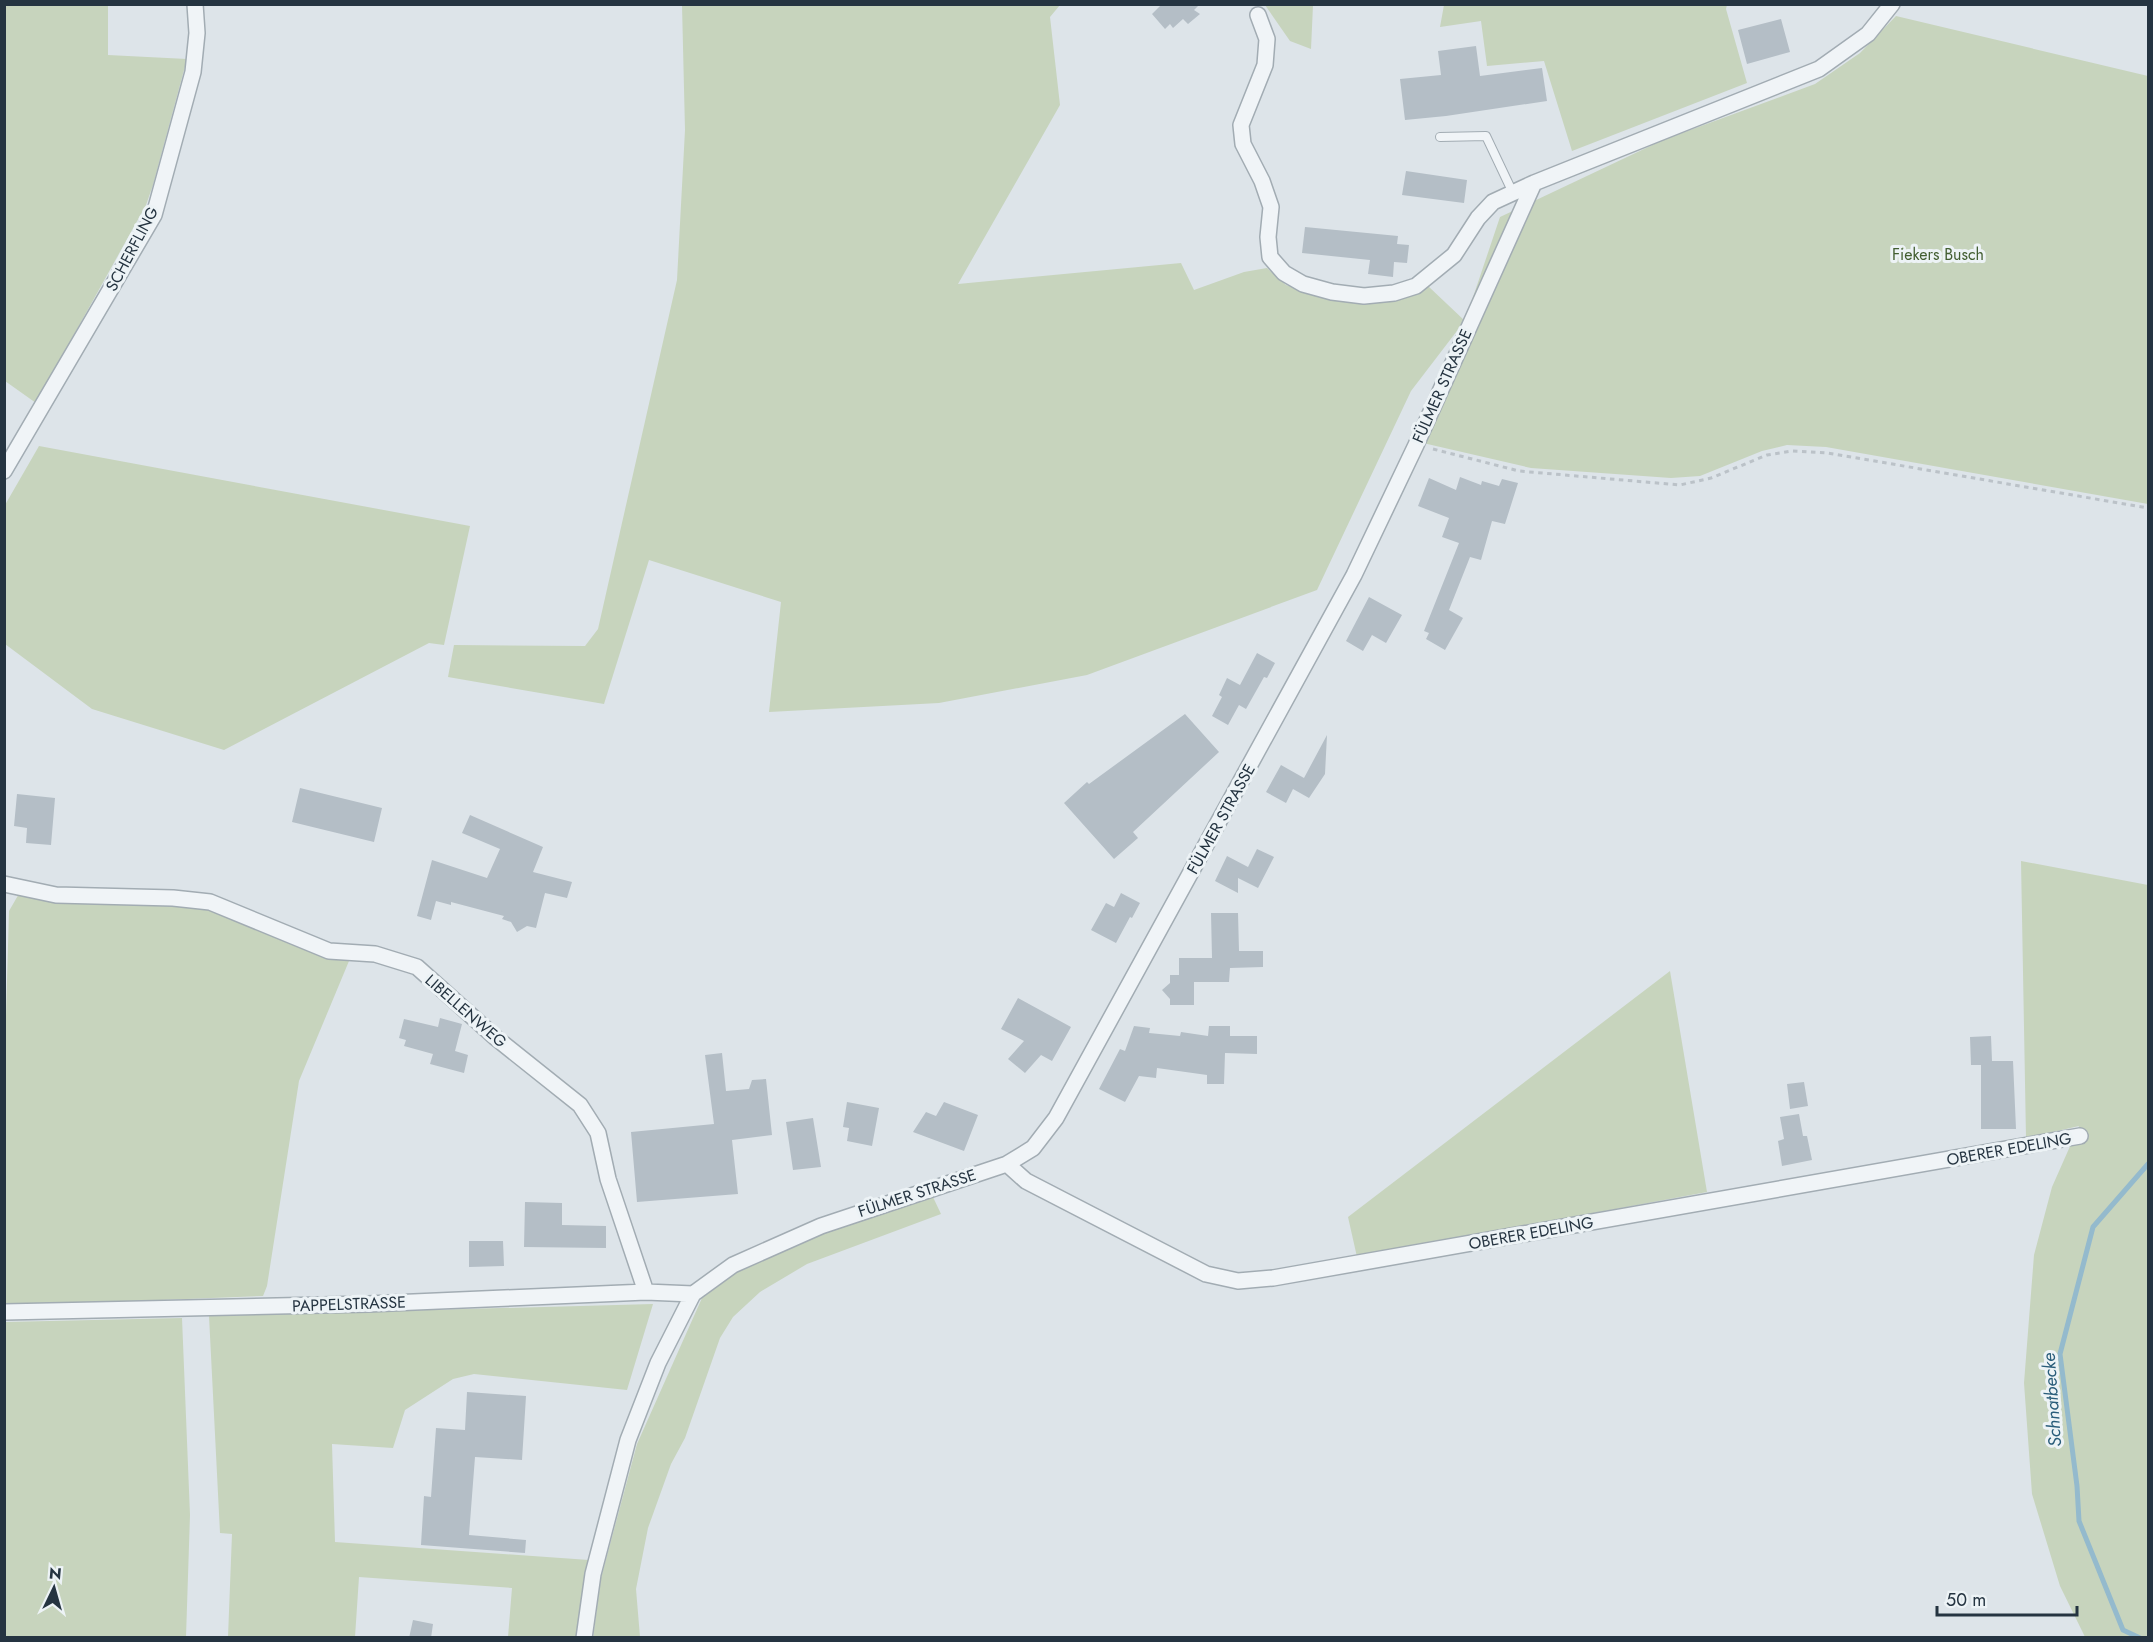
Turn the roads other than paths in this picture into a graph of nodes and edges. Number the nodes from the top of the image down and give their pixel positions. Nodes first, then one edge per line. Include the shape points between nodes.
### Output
1 (195, 4) edge
2 (1892, 4) edge
3 (1258, 15) dead end
4 (1440, 137) dead end
5 (1534, 183) junction
6 (1512, 193) junction
7 (4, 471) edge
8 (4, 884) edge
9 (2080, 1136) dead end
10 (1007, 1164) junction
11 (646, 1292) junction
12 (693, 1294) junction
13 (4, 1312) edge
14 (584, 1638) edge

1 - 7 street, SCHERFLING via 193,72 154,216
2 - 5 street via 1868,34 1819,69
3 - 6 street via 1267,39 1265,65 1241,125 1243,144 1271,207 1270,256 1284,273 1304,284 1364,296 1416,286 1454,255 1493,202
4 - 6 lane via 1486,136
5 - 6 street
5 - 10 street, FÜLMER STRASSE via 1354,575 1056,1118 1032,1148
8 - 11 street, LIBELLENWEG via 56,896 210,902 329,951 375,954 417,967 496,1038 580,1105 598,1133 608,1179
9 - 10 street, OBERER EDELING via 1238,1281 1206,1275 1026,1182
10 - 12 street, FÜLMER STRASSE via 821,1226 733,1265
11 - 12 street, PAPPELSTRASSE
11 - 13 street, PAPPELSTRASSE via 368,1304
12 - 14 street, FÜLMER STRASSE via 658,1363 628,1440 593,1574

